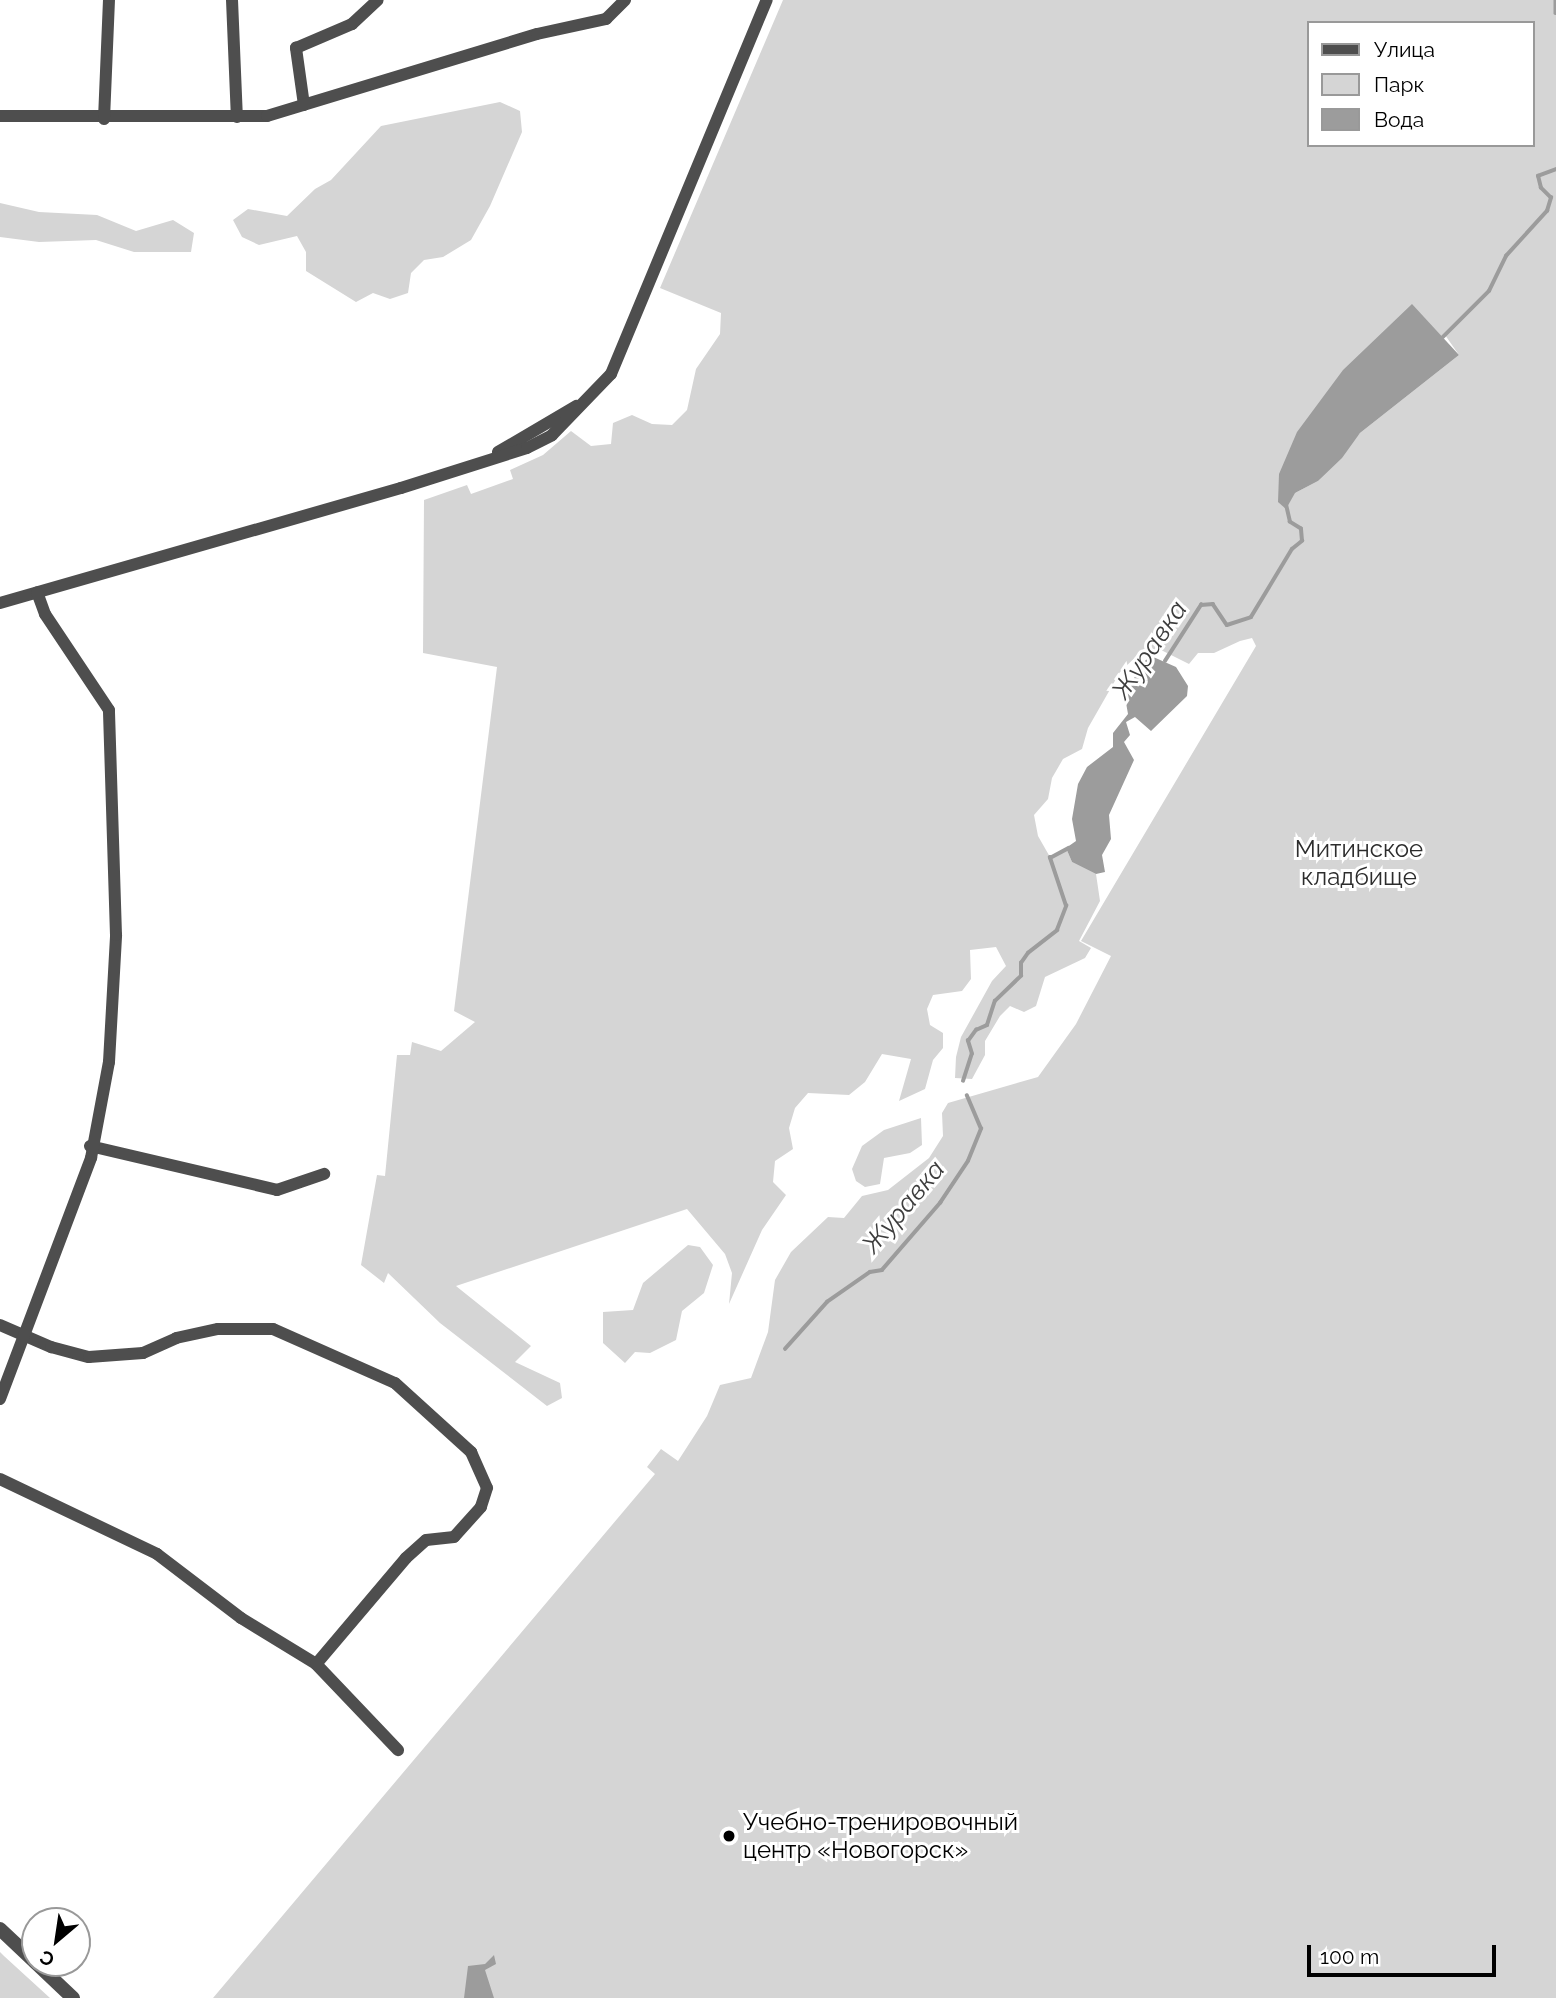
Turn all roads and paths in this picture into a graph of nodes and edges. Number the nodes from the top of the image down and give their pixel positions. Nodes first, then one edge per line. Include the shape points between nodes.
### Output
1 (109, 0) edge
2 (232, 0) edge
3 (378, 0) edge
4 (625, 0) edge
5 (767, 0) edge
6 (304, 104) junction
7 (0, 116) edge
8 (237, 117) junction
9 (104, 119) junction
10 (37, 592) junction
11 (0, 603) edge
12 (90, 1146) junction
13 (324, 1174) dead end
14 (0, 1325) edge
15 (26, 1334) junction
16 (0, 1399) edge
17 (0, 1479) edge
18 (316, 1664) junction
19 (398, 1750) dead end
20 (0, 1928) edge
21 (21, 1948) edge
22 (51, 1977) edge
23 (73, 1998) edge

1 - 9 street
2 - 8 street
3 - 6 street via 352,24 296,48
4 - 6 street via 606,19 537,34
5 - 10 street via 616,364 576,406 486,459
6 - 8 street via 267,116
7 - 9 street
8 - 9 street
10 - 11 street
10 - 12 street via 45,614 109,710 116,923 109,1062
12 - 13 street via 277,1190
12 - 15 street via 91,1158
14 - 15 street
15 - 16 street
15 - 18 street via 51,1348 89,1357 143,1353 176,1338 218,1329 263,1330 296,1337 385,1377 471,1452 487,1488 481,1507 464,1530 439,1541 426,1540 405,1558
17 - 18 street via 157,1554 241,1618
18 - 19 street
20 - 21 street
22 - 23 street

